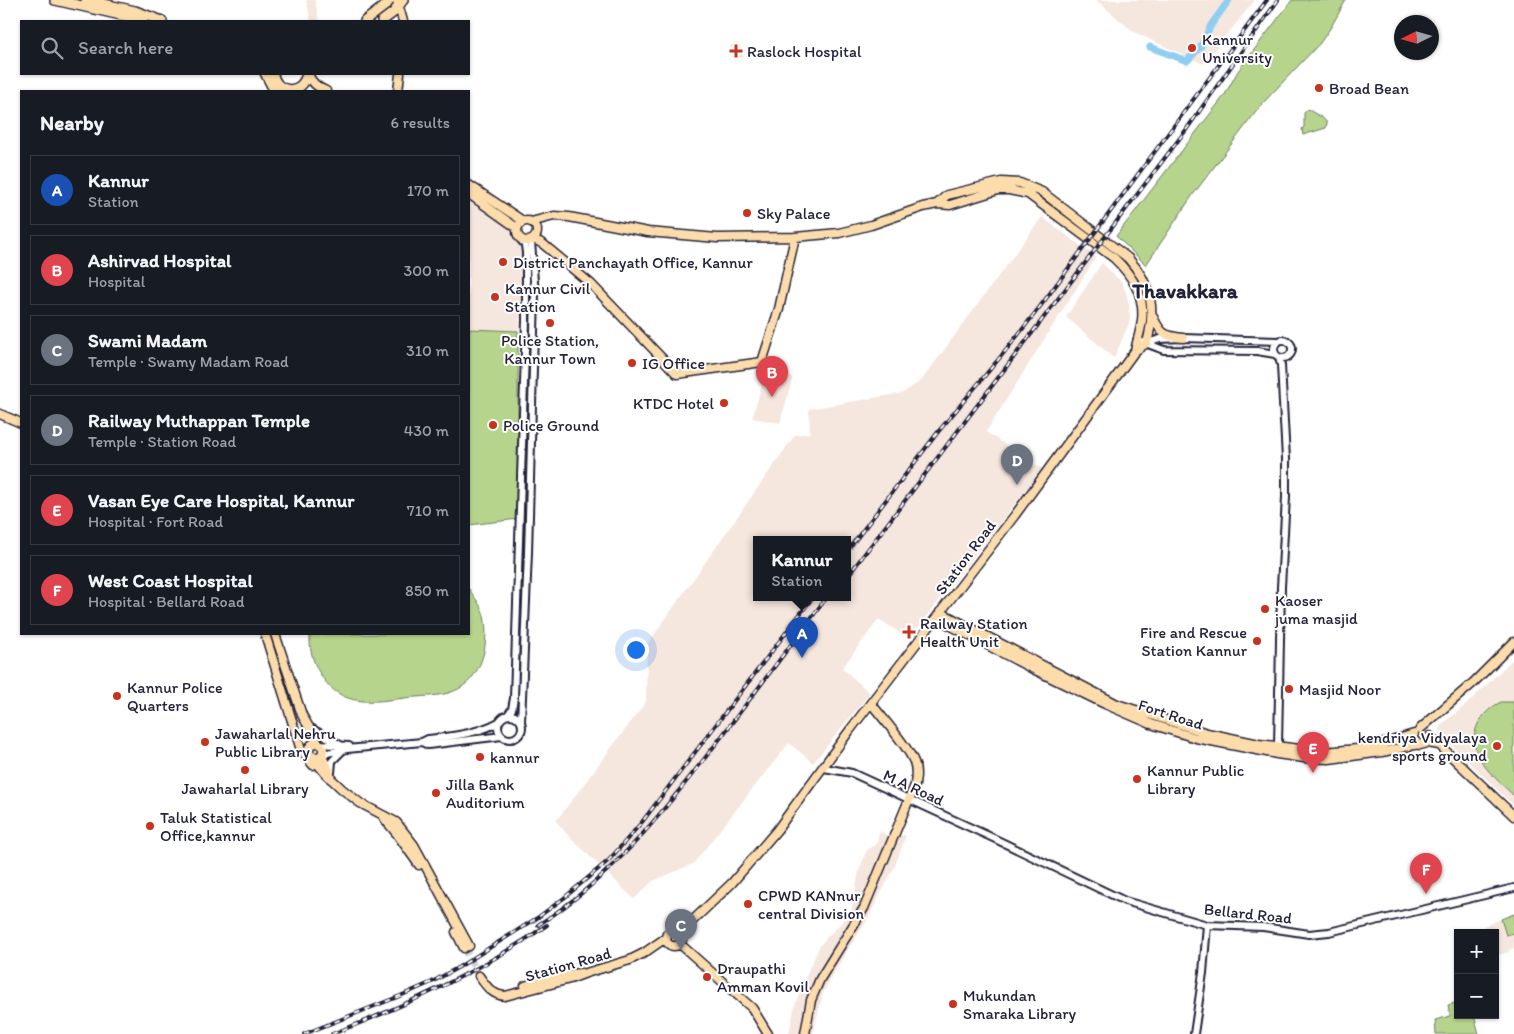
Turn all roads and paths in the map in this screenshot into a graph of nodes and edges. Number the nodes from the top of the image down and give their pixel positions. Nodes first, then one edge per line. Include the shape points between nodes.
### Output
1 (55, 0) edge
2 (86, 0) edge
3 (390, 0) edge
4 (400, 2) edge
5 (140, 20) edge
6 (159, 20) edge
7 (366, 20) edge
8 (383, 20) edge
9 (403, 20) edge
10 (307, 75) edge
11 (308, 75) edge
12 (400, 75) edge
13 (273, 81) edge
14 (298, 90) edge
15 (324, 90) edge
16 (398, 90) edge
17 (470, 186) edge
18 (470, 195) edge
19 (938, 204) junction
20 (527, 222) junction
21 (517, 228) junction
22 (795, 236) junction
23 (521, 240) junction
24 (532, 240) junction
25 (1152, 316) junction
26 (1183, 338) junction
27 (1137, 340) junction
28 (1278, 341) junction
29 (1147, 343) junction
30 (1135, 351) junction
31 (1277, 356) junction
32 (1288, 357) junction
33 (1281, 382) junction
34 (0, 414) edge
35 (20, 422) edge
36 (519, 562) junction
37 (527, 563) junction
38 (938, 615) junction
39 (264, 635) edge
40 (275, 635) edge
41 (1514, 642) edge
42 (871, 703) junction
43 (508, 715) junction
44 (499, 722) junction
45 (521, 722) junction
46 (308, 725) junction
47 (296, 731) junction
48 (1424, 734) junction
49 (502, 736) junction
50 (422, 742) junction
51 (319, 744) junction
52 (343, 748) junction
53 (1278, 750) junction
54 (310, 753) junction
55 (322, 755) junction
56 (824, 768) junction
57 (331, 780) junction
58 (910, 801) junction
59 (1514, 816) edge
60 (991, 837) joint
61 (1514, 888) edge
62 (1207, 925) junction
63 (679, 937) junction
64 (668, 941) junction
65 (466, 947) tunnel mouth
66 (481, 976) tunnel mouth
67 (768, 1034) edge
68 (805, 1034) edge
69 (1194, 1034) edge

1 - 5 highway
2 - 6 highway
3 - 7 highway
4 - 8 highway
4 - 9 main road
10 - 14 highway
11 - 15 main road
12 - 16 main road
13 - 14 highway via 286,90
17 - 20 main road
18 - 21 main road
19 - 22 main road via 853,230
19 - 25 main road via 948,195 1001,182 1020,183 1036,189 1128,258 1147,286
19 - 27 main road, Station Road via 950,205 998,190 1028,194 1102,249 1135,282 1142,319
20 - 21 main road
20 - 22 main road via 554,216 648,232 717,238
20 - 24 main road via 537,228
21 - 23 main road
22 - 24 main road via 779,309 762,362 677,374 591,284 543,244
23 - 24 main road
23 - 36 street via 526,253 526,320
24 - 37 street via 535,295
25 - 26 main road via 1162,332
25 - 29 main road
26 - 28 street
26 - 29 street
27 - 29 street
27 - 30 main road, Station Road
28 - 31 street via 1273,348
28 - 32 street via 1290,344 1292,349
29 - 30 main road
29 - 31 street via 1164,350 1257,350
30 - 38 main road, Station Road
31 - 32 street via 1282,359
31 - 33 street via 1281,365
32 - 33 street
33 - 53 street via 1286,497
34 - 35 main road
36 - 37 street
36 - 43 street via 514,698
37 - 45 street
38 - 42 main road, Station Road
38 - 53 main road, Fort Road via 967,635 1060,678 1128,715 1196,734
39 - 47 main road
40 - 46 main road
41 - 48 main road via 1435,716
42 - 56 main road, Station Road
42 - 58 main road via 914,762 917,774
43 - 44 street
43 - 45 street
44 - 49 street via 498,730
44 - 50 street via 470,733
45 - 49 street via 521,730 516,736 509,739
46 - 51 main road
46 - 52 street
47 - 54 main road
47 - 57 main road via 301,750 316,769
48 - 53 main road, Fort Road via 1349,751
48 - 53 main road, Fort Road via 1423,745 1360,756 1304,758
48 - 59 main road via 1440,745
49 - 50 street via 428,745
50 - 52 street
51 - 52 street
51 - 54 main road via 312,744
51 - 55 main road via 323,749
52 - 55 street
52 - 57 street via 332,760
54 - 55 main road via 316,758
54 - 57 main road
55 - 57 main road
56 - 58 street, M A Road via 852,773
56 - 63 main road, Station Road via 732,883
57 - 65 main road via 350,797 381,815 417,860
58 - 60 street, M A Road
58 - 68 main road via 864,908 820,978 810,1000
60 - 62 street, Bellard Road via 1125,901
61 - 62 street, Bellard Road via 1329,932 1309,934 1264,926
62 - 69 street
63 - 64 main road via 674,946
63 - 64 main road, Station Road via 669,932
63 - 67 main road via 752,1008
64 - 66 main road, Station Road via 630,960 505,996 492,992

